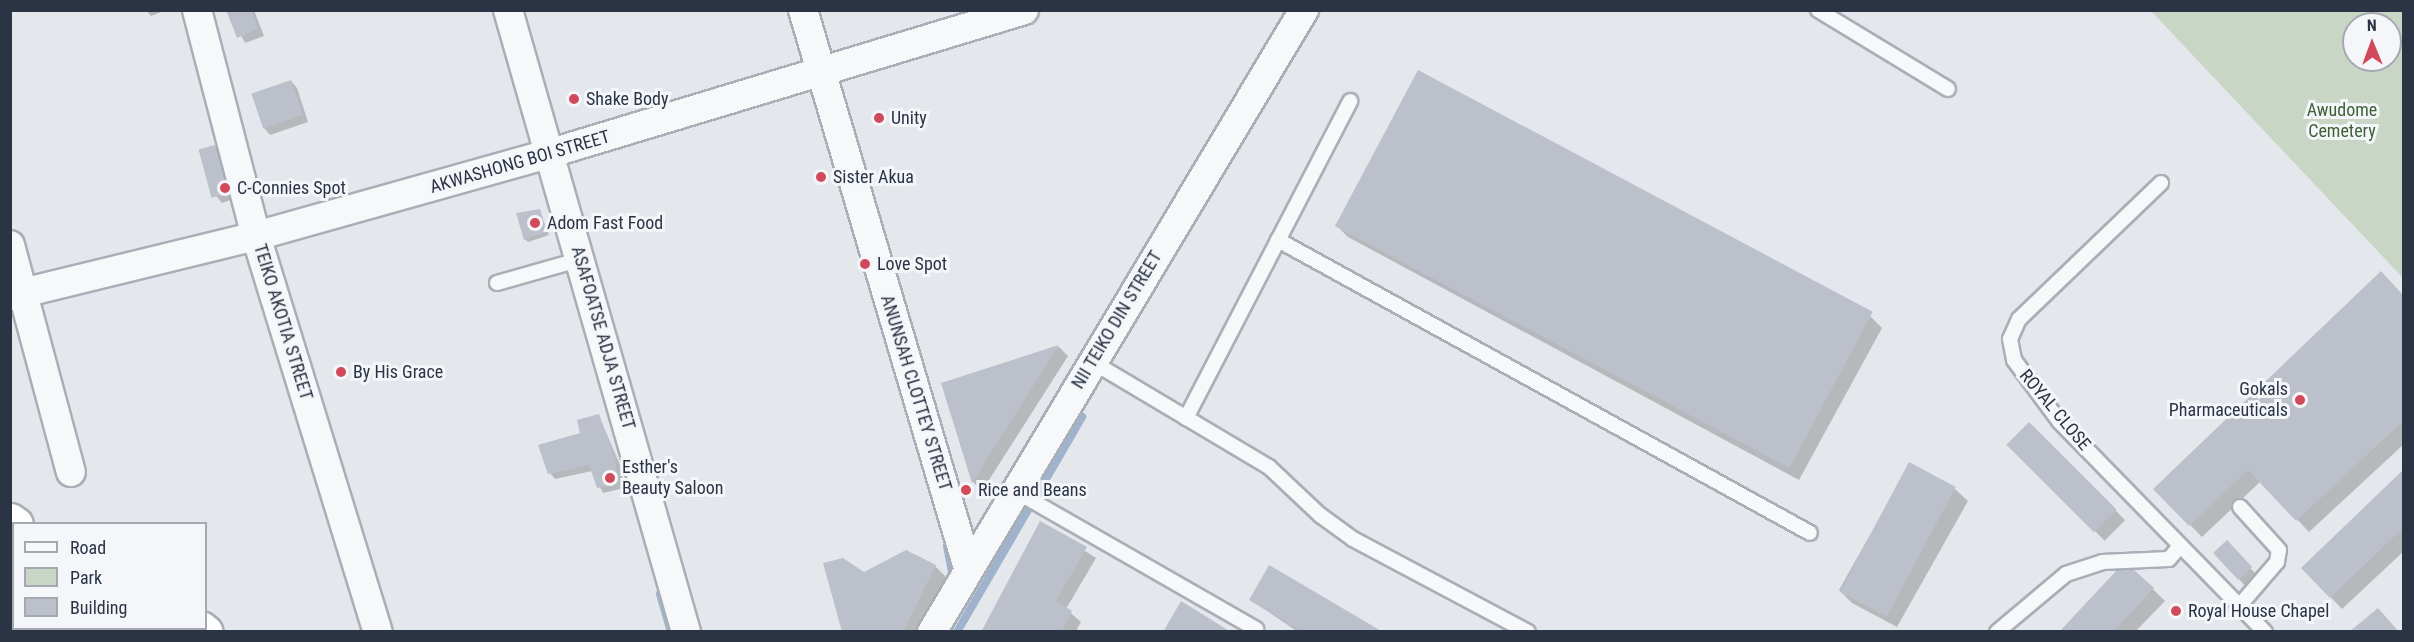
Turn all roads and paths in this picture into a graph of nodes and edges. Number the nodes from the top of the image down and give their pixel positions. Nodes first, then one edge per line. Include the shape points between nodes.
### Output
1 (197, 10) edge
2 (508, 10) edge
3 (803, 10) edge
4 (1024, 10) edge
5 (1304, 10) edge
6 (1818, 10) edge
7 (820, 74) junction
8 (1948, 89) dead end
9 (1350, 101) dead end
10 (551, 153) junction
11 (2161, 183) dead end
12 (256, 236) junction
13 (1278, 240) junction
14 (10, 245) edge
15 (581, 259) junction
16 (496, 284) dead end
17 (17, 294) edge
18 (1091, 362) junction
19 (1186, 418) junction
20 (71, 472) dead end
21 (1014, 491) junction
22 (2240, 507) dead end
23 (1810, 534) dead end
24 (2180, 546) junction
25 (968, 568) junction
26 (2240, 605) junction
27 (1256, 629) dead end
28 (378, 632) edge
29 (686, 632) edge
30 (932, 632) edge
31 (1528, 632) edge
32 (1997, 632) edge
33 (2265, 632) edge

1 - 12 street, TEIKO AKOTIA STREET
2 - 10 street, ASAFOATSE ADJA STREET
3 - 7 street, ANUNSAH CLOTTEY STREET
4 - 7 street, AKWASHONG BOI STREET
5 - 18 street, NII TEIKO DIN STREET
6 - 8 lane
7 - 10 street, AKWASHONG BOI STREET
7 - 25 street, ANUNSAH CLOTTEY STREET
9 - 13 lane
10 - 12 street, AKWASHONG BOI STREET
10 - 15 street, ASAFOATSE ADJA STREET
11 - 24 lane, ROYAL CLOSE via 2019,319 2010,339 2014,360 2059,421
12 - 17 street, AKWASHONG BOI STREET
12 - 28 street, TEIKO AKOTIA STREET
13 - 19 lane
13 - 23 lane
14 - 17 street
15 - 16 lane
15 - 29 street, ASAFOATSE ADJA STREET
17 - 20 street
18 - 19 lane
18 - 21 street, NII TEIKO DIN STREET
19 - 31 lane via 1269,467 1320,516 1353,539
21 - 25 street, NII TEIKO DIN STREET
21 - 27 lane
22 - 26 lane via 2279,550 2277,562
24 - 26 lane, ROYAL CLOSE
24 - 32 lane via 2169,558 2102,562 2066,574
25 - 30 street, NII TEIKO DIN STREET
26 - 33 lane, ROYAL CLOSE

